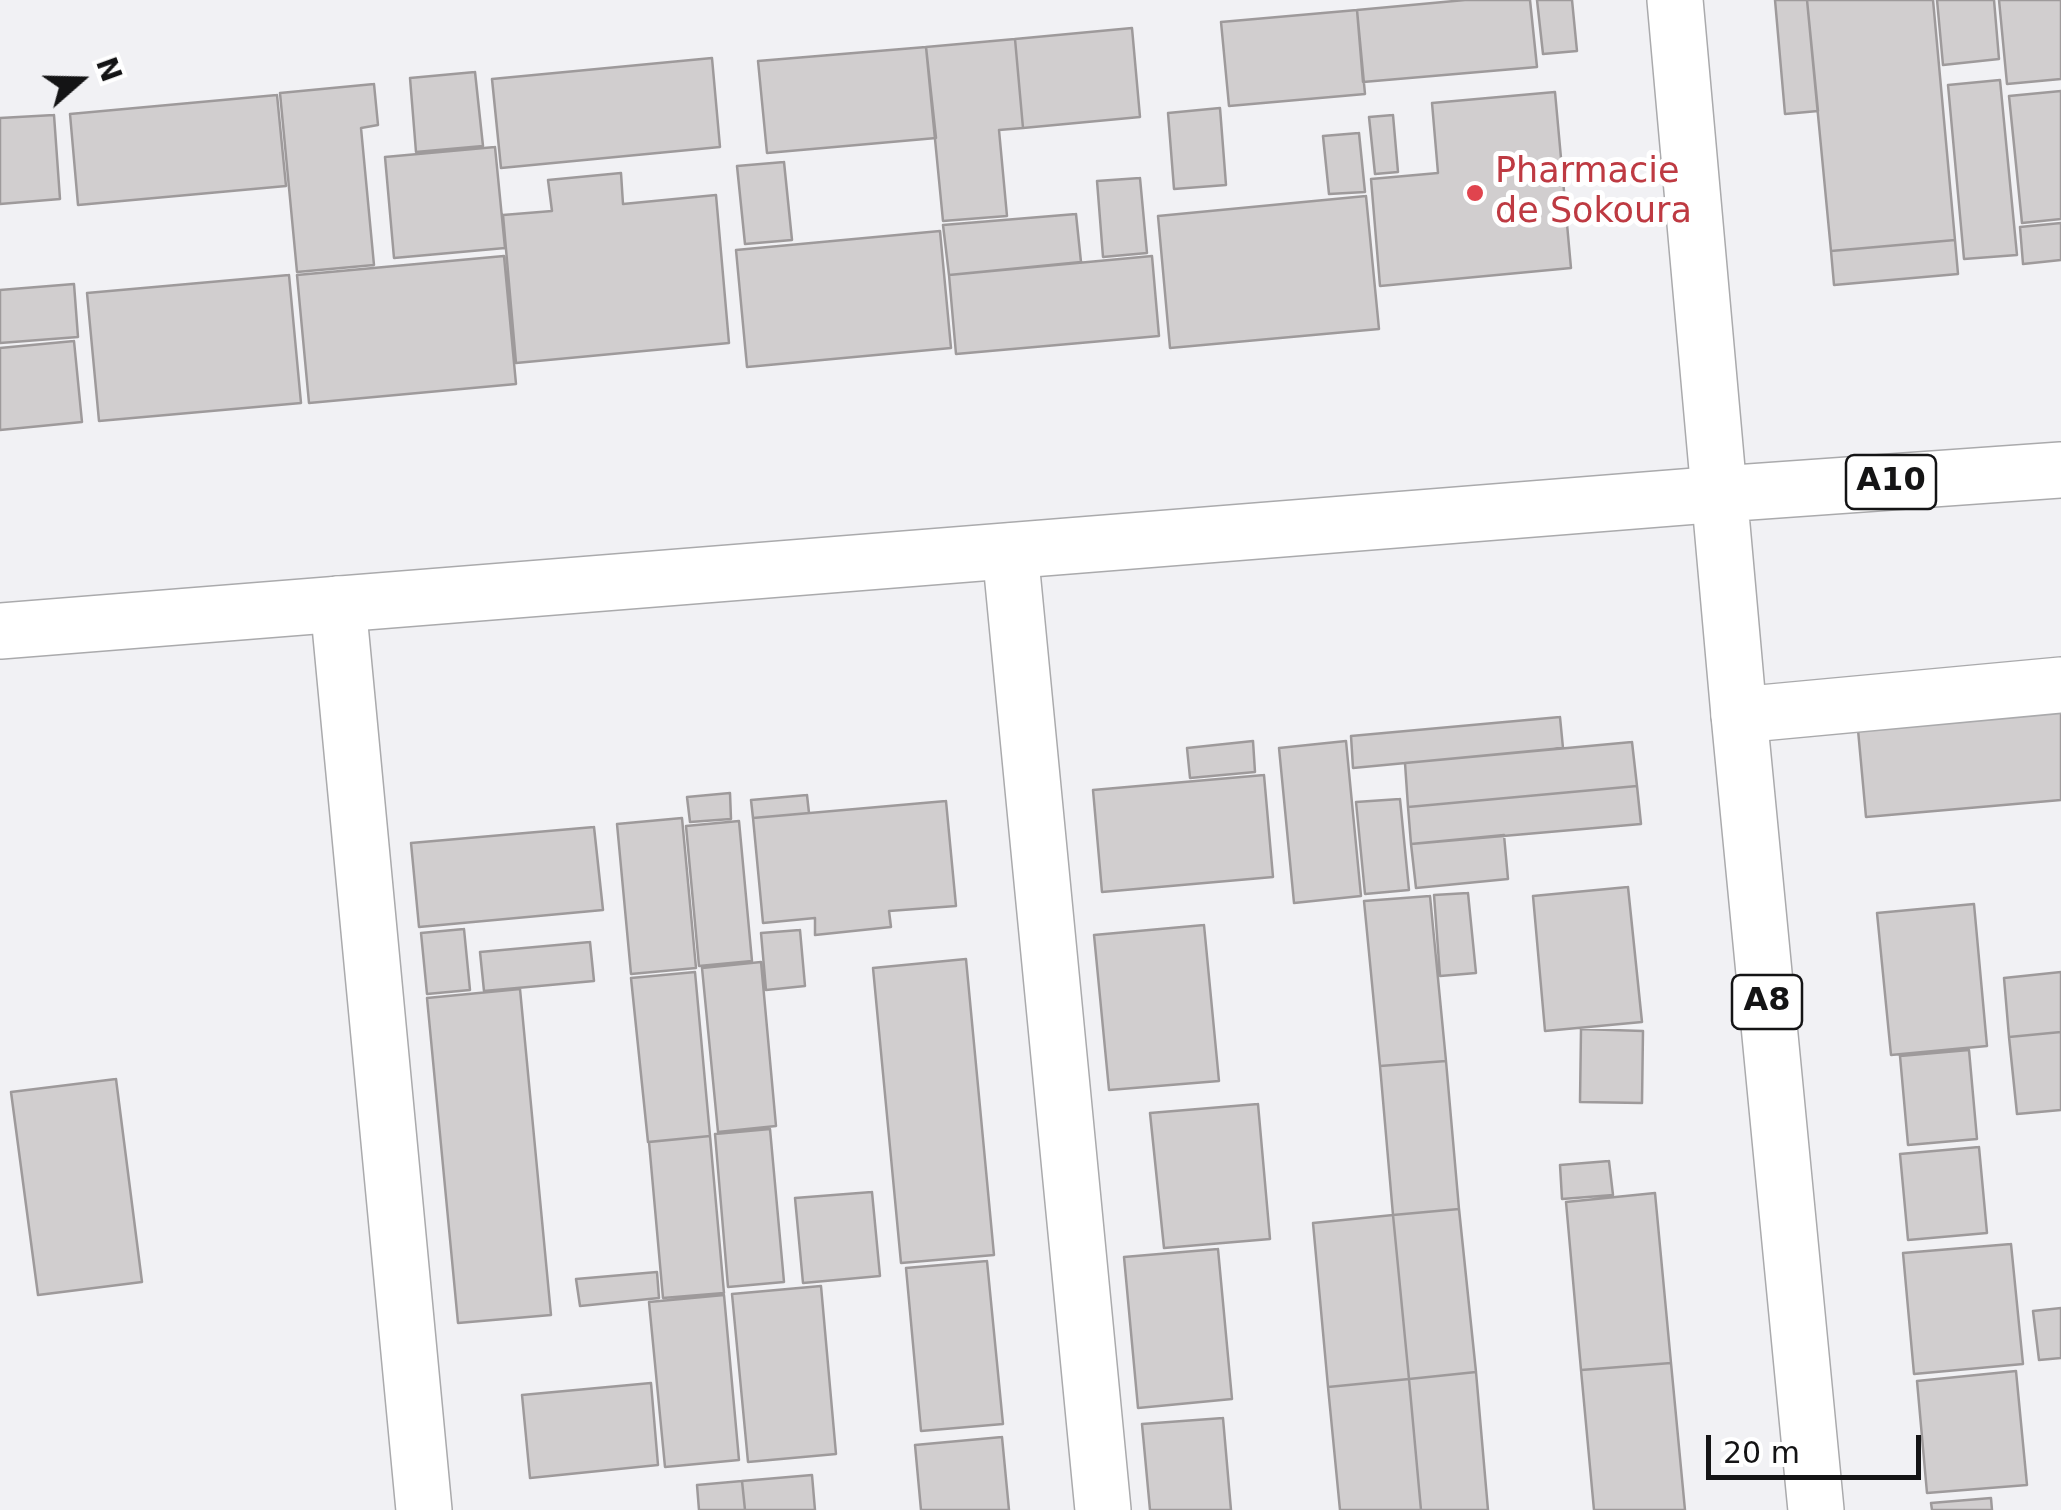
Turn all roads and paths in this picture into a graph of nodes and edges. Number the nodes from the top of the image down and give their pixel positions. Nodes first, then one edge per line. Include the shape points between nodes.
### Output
1 (1675, 0) edge
2 (2061, 470) edge
3 (1721, 494) junction
4 (1010, 551) junction
5 (338, 604) junction
6 (0, 631) edge
7 (2061, 685) edge
8 (1739, 714) junction
9 (424, 1510) edge
10 (1103, 1510) edge
11 (1816, 1510) edge

1 - 3 street, A8
2 - 3 street, A10
3 - 4 street
3 - 8 street, A8
4 - 5 street
4 - 10 street
5 - 6 street
5 - 9 street
7 - 8 street
8 - 11 street, A8

